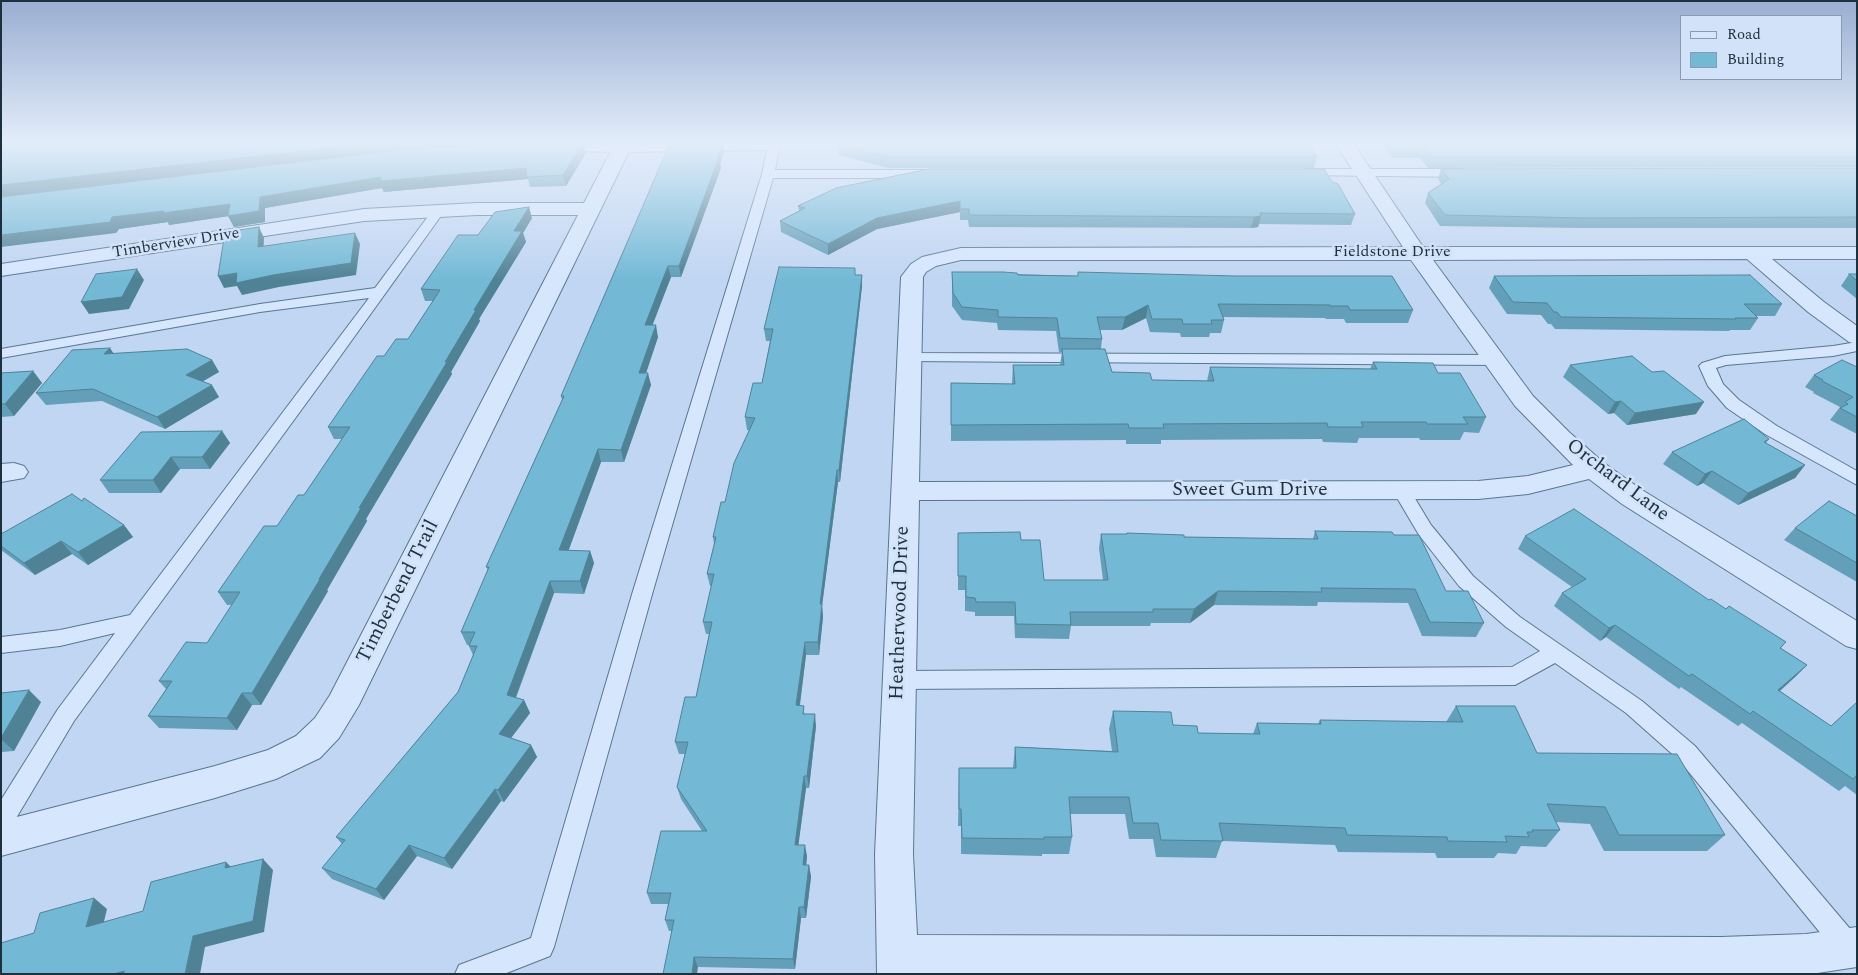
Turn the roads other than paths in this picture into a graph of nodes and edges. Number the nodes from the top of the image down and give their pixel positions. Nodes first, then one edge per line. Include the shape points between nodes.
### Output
1 (602, 188) edge
2 (764, 188) edge
3 (1374, 188) edge
4 (439, 210) junction
5 (591, 210) junction
6 (1417, 253) junction
7 (1752, 253) junction
8 (1857, 253) edge
9 (929, 261) joint
10 (1, 270) edge
11 (380, 292) junction
12 (1857, 337) edge
13 (1857, 346) edge
14 (1, 354) edge
15 (909, 358) junction
16 (1496, 360) junction
17 (1594, 469) junction
18 (1857, 479) edge
19 (905, 491) junction
20 (1402, 491) junction
21 (136, 621) junction
22 (1857, 637) edge
23 (1, 645) edge
24 (1556, 652) junction
25 (899, 680) junction
26 (1, 822) edge
27 (1, 839) edge
28 (1853, 948) edge
29 (897, 964) edge
30 (468, 974) edge

1 - 5 street, Timberbend Trail
2 - 30 lane via 643,590 542,947
3 - 6 street, Orchard Lane
4 - 5 street, Timberview Drive
4 - 10 street, Timberview Drive via 364,215
4 - 11 lane
5 - 27 street, Timberbend Trail via 342,705 327,728 308,747 276,764
6 - 7 street, Fieldstone Drive
6 - 9 street, Fieldstone Drive via 961,254
6 - 16 street, Orchard Lane
7 - 8 street, Fieldstone Drive
7 - 12 street
9 - 15 street, Heatherwood Drive via 912,277
11 - 14 lane via 260,308
11 - 21 lane
13 - 18 lane via 1707,366 1716,386 1733,404 1770,430
15 - 16 lane
15 - 19 street, Heatherwood Drive
16 - 17 street, Orchard Lane via 1524,401
17 - 20 street, Sweet Gum Drive via 1528,485 1478,490
17 - 22 street, Orchard Lane via 1657,513
19 - 20 street, Sweet Gum Drive
19 - 25 street, Heatherwood Drive
20 - 24 lane via 1425,530 1466,581 1513,622
21 - 23 lane via 60,638
21 - 26 lane via 66,715
24 - 25 lane via 1515,676
24 - 28 lane via 1634,707 1687,753
25 - 29 street, Heatherwood Drive via 894,854
28 - 29 street via 1806,954 1721,957

